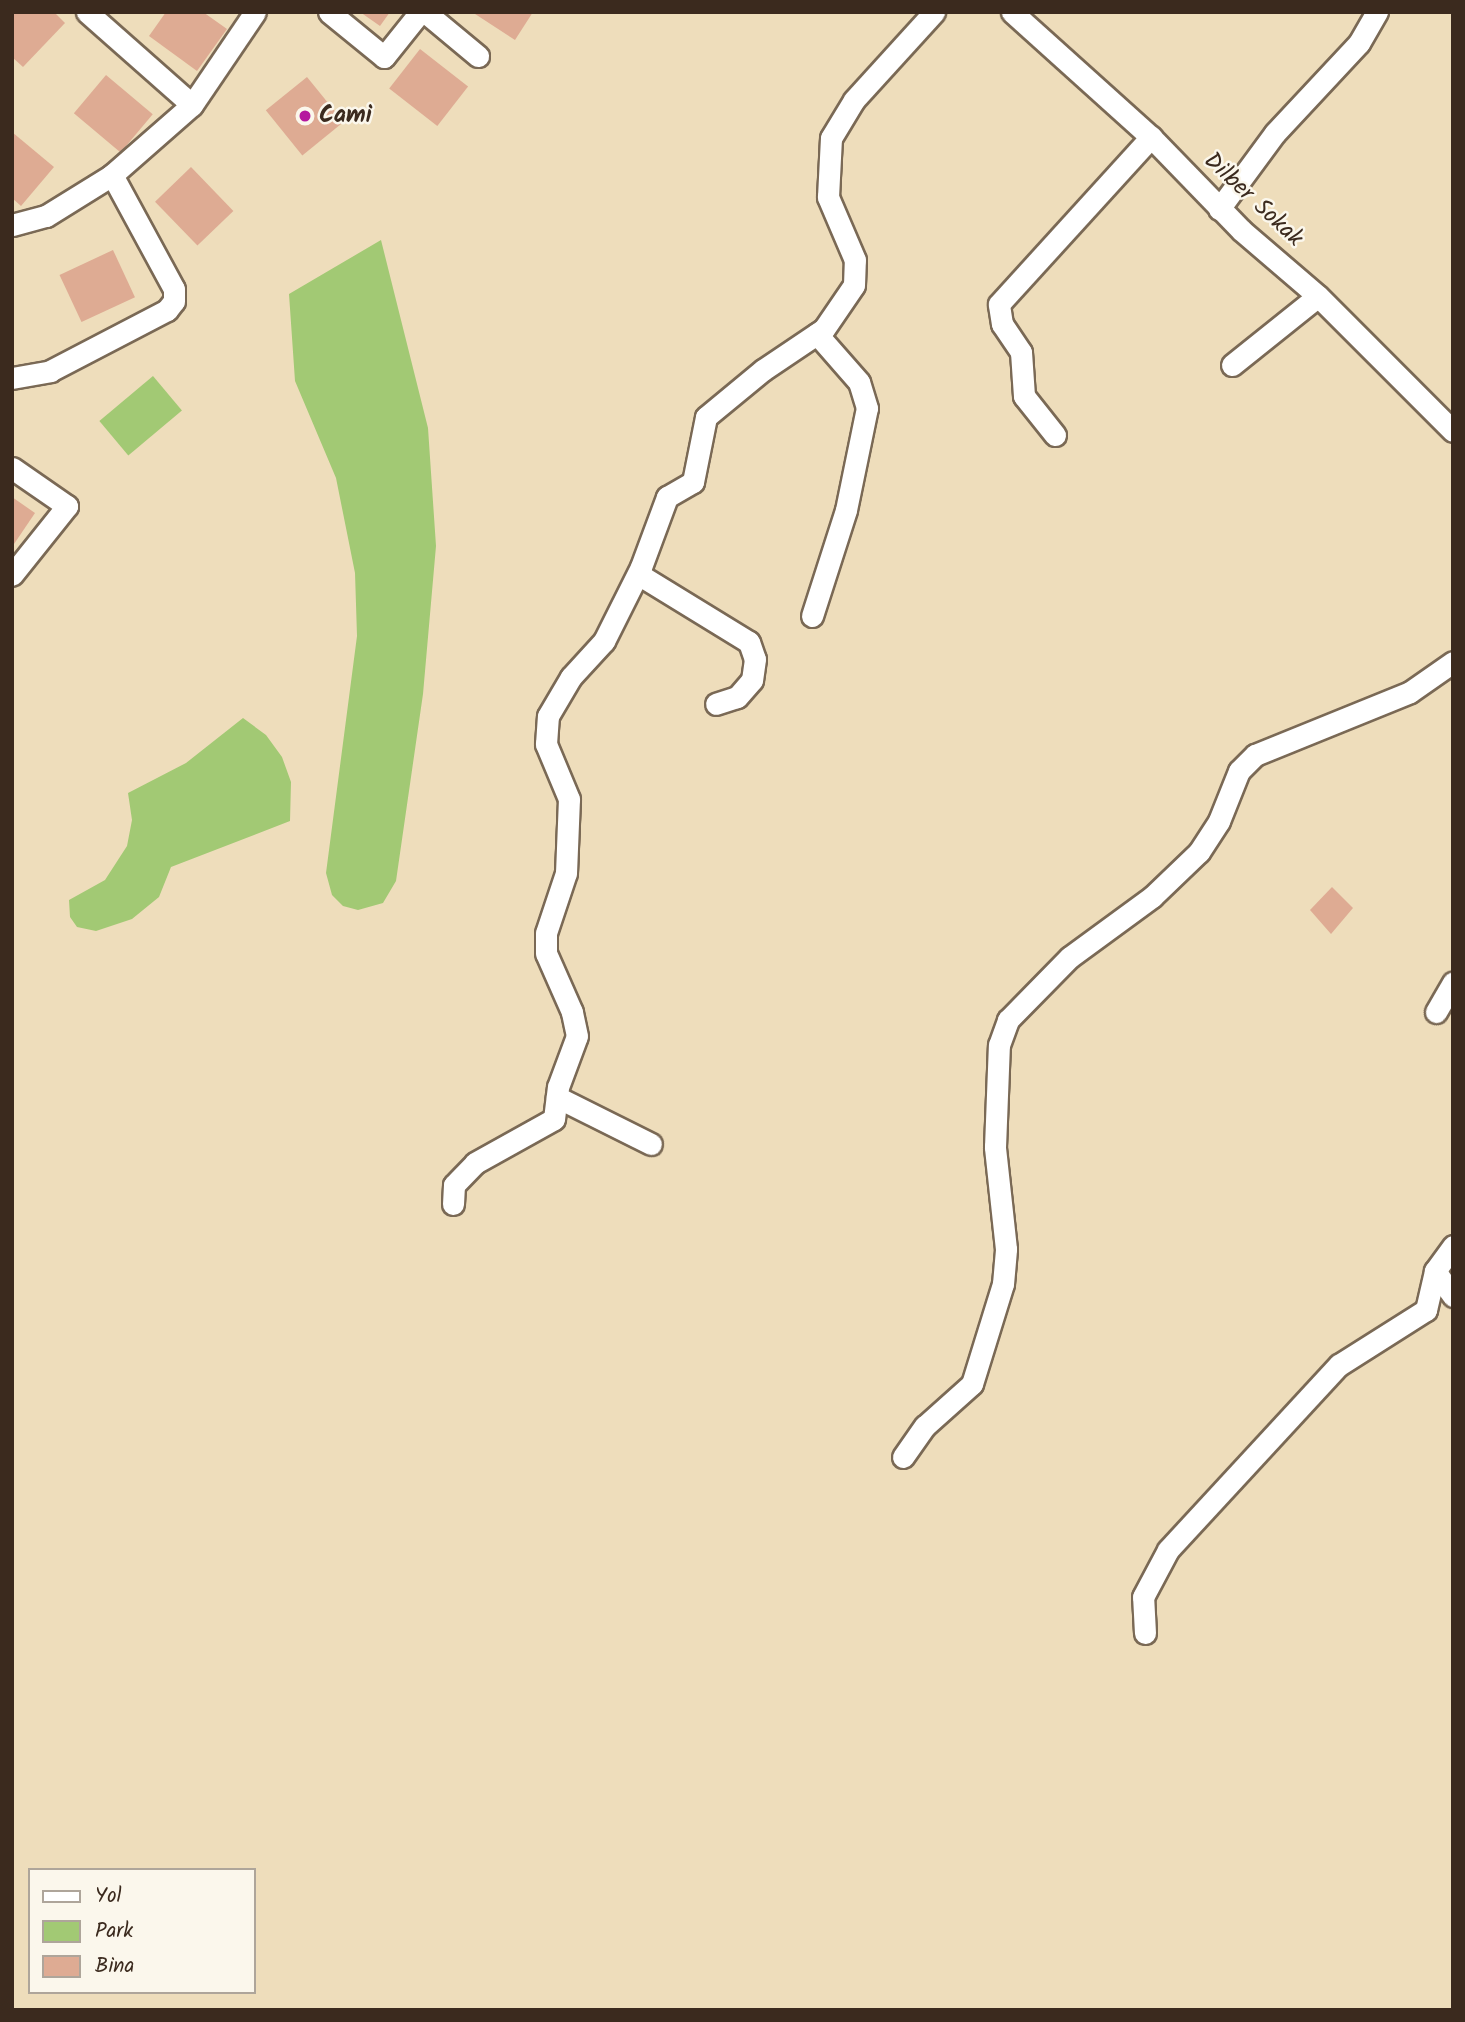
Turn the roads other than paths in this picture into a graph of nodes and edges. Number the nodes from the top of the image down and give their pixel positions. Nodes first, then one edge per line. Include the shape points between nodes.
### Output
1 (87, 12) edge
2 (255, 12) edge
3 (329, 12) edge
4 (422, 12) edge
5 (934, 12) edge
6 (1012, 12) edge
7 (1377, 12) edge
8 (478, 56) dead end
9 (192, 105) junction
10 (1151, 137) junction
11 (112, 175) junction
12 (1219, 209) junction
13 (12, 225) edge
14 (1318, 296) junction
15 (817, 334) junction
16 (1232, 365) dead end
17 (12, 378) edge
18 (1453, 431) edge
19 (1055, 435) dead end
20 (12, 468) edge
21 (638, 574) junction
22 (12, 575) edge
23 (811, 616) dead end
24 (1453, 662) edge
25 (716, 704) dead end
26 (1453, 982) edge
27 (1436, 1012) dead end
28 (557, 1097) junction
29 (651, 1144) dead end
30 (453, 1204) dead end
31 (1453, 1246) edge
32 (1435, 1271) junction
33 (1453, 1296) edge
34 (903, 1457) dead end
35 (1145, 1633) dead end

1 - 9 street
2 - 9 street
3 - 4 street via 384,57
4 - 8 street
5 - 15 street via 854,100 831,138 828,197 856,273 848,296
6 - 10 street, Dilber Sokak
7 - 12 street via 1359,43 1275,134
9 - 11 street
10 - 12 street, Dilber Sokak
10 - 19 street via 999,304 1002,324 1021,352 1024,396
11 - 13 street via 46,216
11 - 17 street via 174,289 174,301 167,310 50,371
12 - 14 street, Dilber Sokak
14 - 16 street
14 - 18 street, Dilber Sokak
15 - 21 street via 763,370 706,417 693,482 667,497
15 - 23 street via 859,382 867,408 846,510
20 - 22 street via 67,506
21 - 25 street via 749,642 755,659 752,680 737,697
21 - 28 street via 604,641 571,677 545,725 546,744 569,799 566,873 546,933 546,953 572,1012 577,1036
24 - 34 street via 1410,692 1255,755 1239,771 1219,821 1199,852 1152,897 1057,968 1008,1020 999,1045 995,1147 1006,1250 1003,1284 972,1384 925,1426
26 - 27 street
28 - 29 street
28 - 30 street via 554,1119 475,1163 454,1185
31 - 32 street
32 - 33 street
32 - 35 street via 1426,1310 1339,1365 1168,1550 1143,1597

